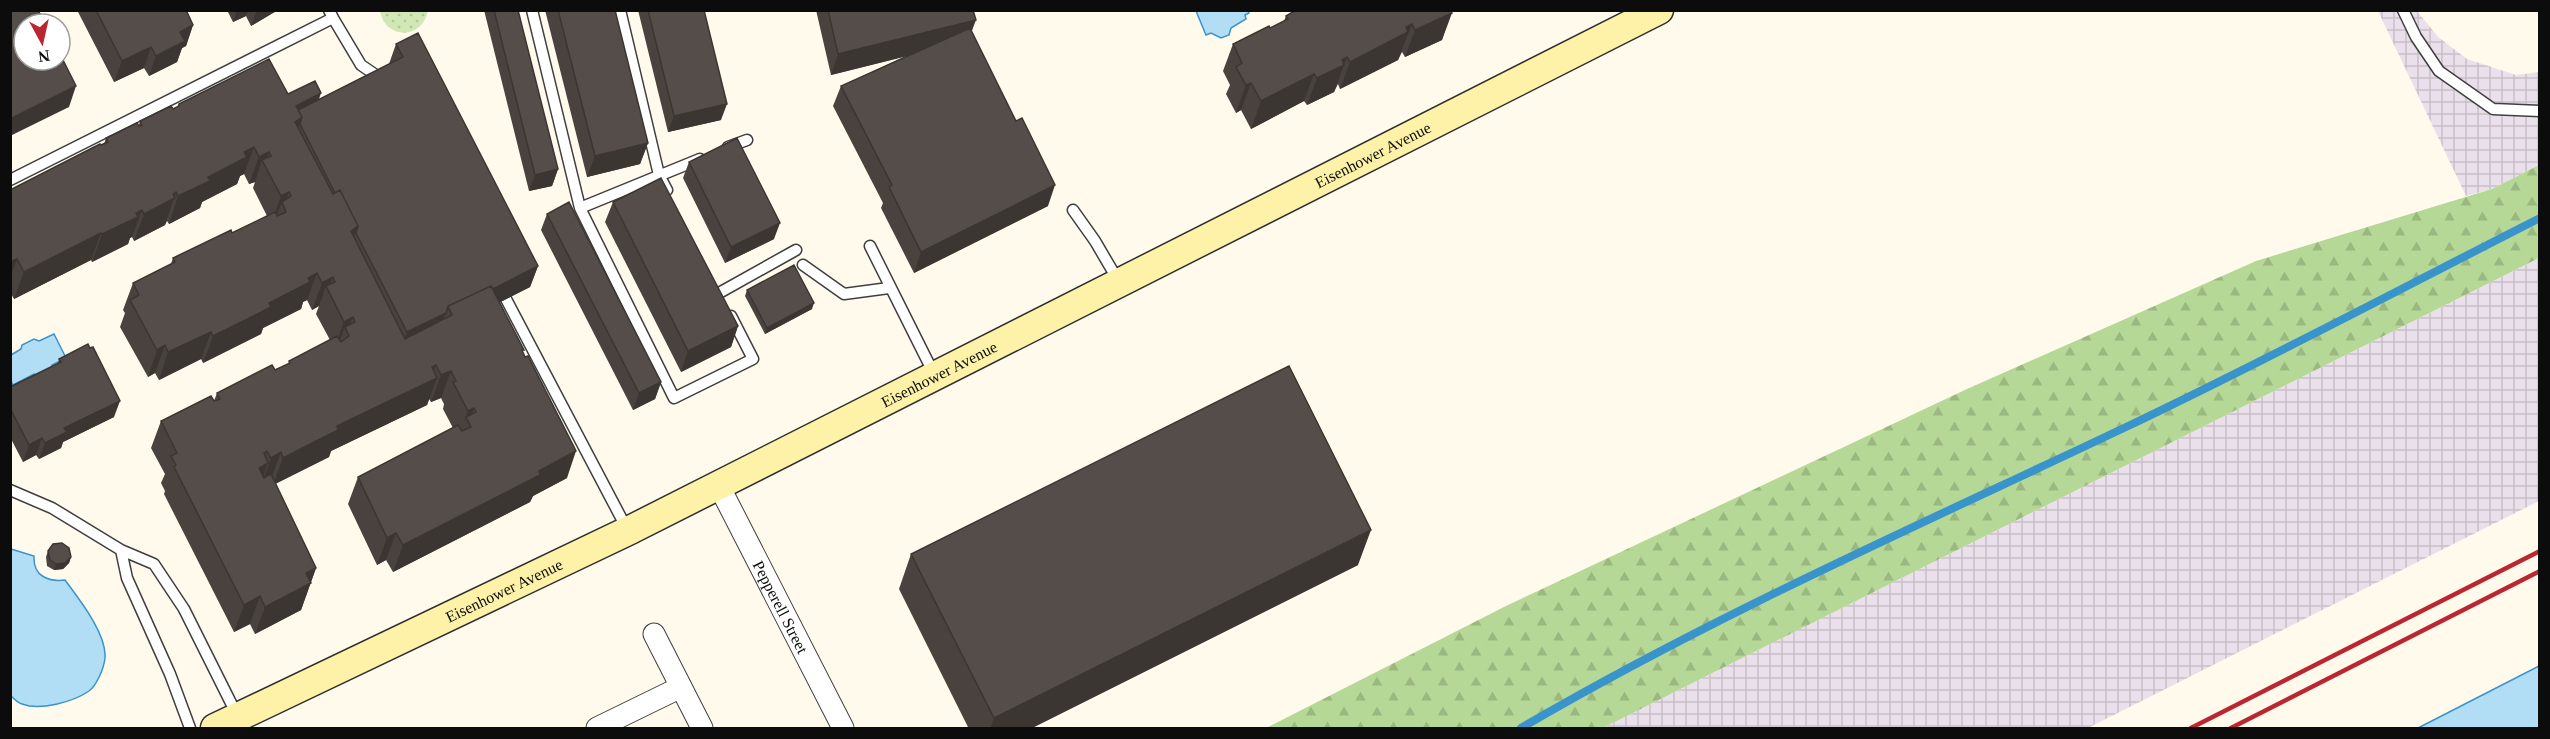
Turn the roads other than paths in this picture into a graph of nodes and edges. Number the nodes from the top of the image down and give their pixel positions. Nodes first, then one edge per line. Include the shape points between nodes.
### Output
1 (532, 10) edge
2 (620, 10) edge
3 (1659, 10) edge
4 (2403, 10) edge
5 (331, 14) edge
6 (386, 83) edge
7 (2540, 111) edge
8 (747, 140) dead end
9 (659, 175) junction
10 (10, 180) edge
11 (670, 197) edge
12 (580, 208) junction
13 (1072, 210) dead end
14 (870, 246) dead end
15 (796, 250) dead end
16 (803, 265) dead end
17 (714, 282) edge
18 (1119, 282) junction
19 (890, 288) junction
20 (719, 292) junction
21 (506, 299) edge
22 (935, 375) junction
23 (718, 484) junction
24 (10, 490) edge
25 (628, 531) junction
26 (121, 550) junction
27 (654, 634) dead end
28 (681, 687) junction
29 (227, 723) edge
30 (190, 729) edge
31 (597, 729) edge
32 (702, 729) edge
33 (843, 729) edge

1 - 12 lane
2 - 9 lane
3 - 18 main road, Eisenhower Avenue
4 - 7 lane via 2439,72 2493,109
5 - 6 lane via 361,65
5 - 10 lane
8 - 9 lane
9 - 11 lane
9 - 12 lane
12 - 20 lane via 674,398 753,359
13 - 18 lane
14 - 19 lane
15 - 20 lane
16 - 19 lane via 844,294
17 - 20 lane
18 - 22 main road, Eisenhower Avenue
19 - 22 lane
21 - 25 lane
22 - 23 main road, Eisenhower Avenue
23 - 25 main road, Eisenhower Avenue
23 - 33 street, Pepperell Street
24 - 26 lane via 52,508
25 - 29 main road, Eisenhower Avenue
26 - 29 lane via 154,564 184,609
26 - 30 lane via 127,578
27 - 28 street
28 - 31 street
28 - 32 street

